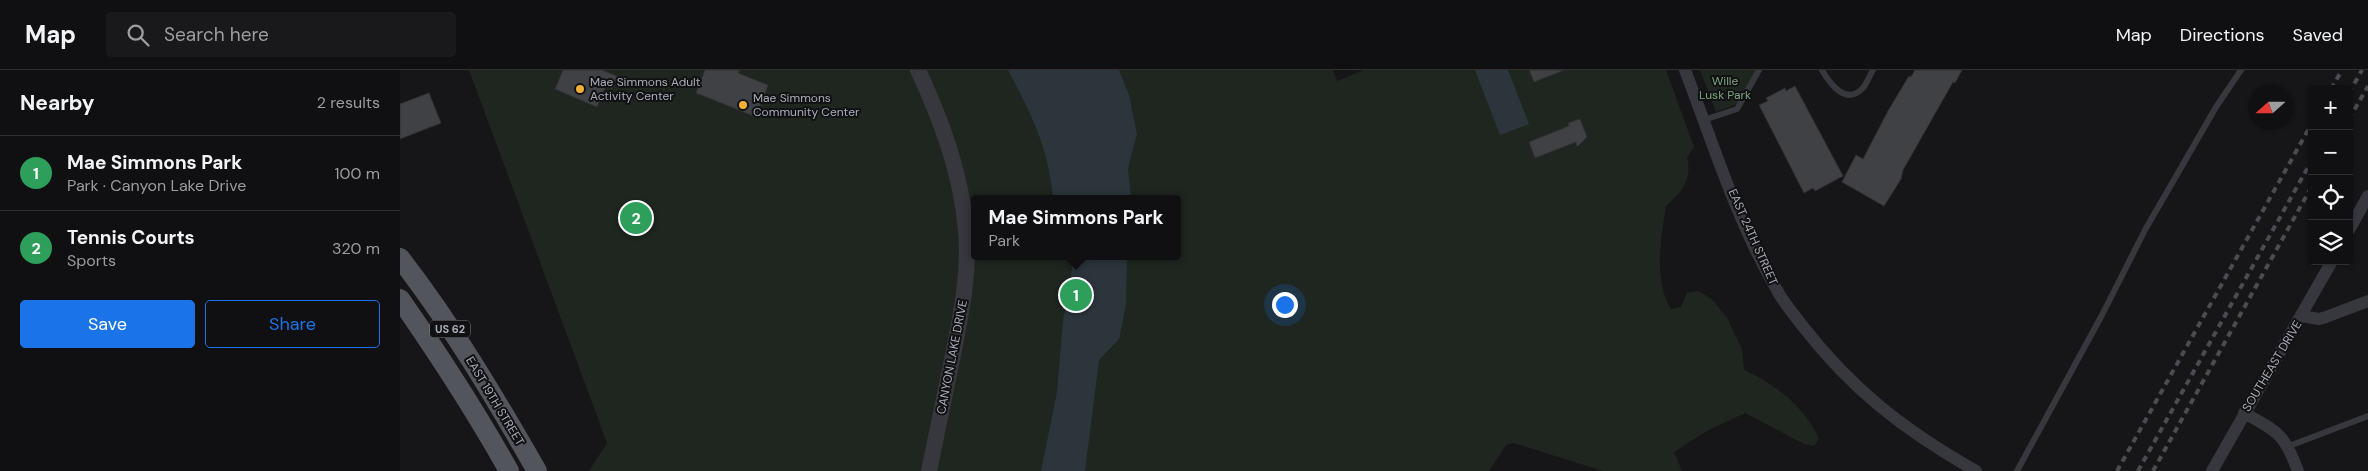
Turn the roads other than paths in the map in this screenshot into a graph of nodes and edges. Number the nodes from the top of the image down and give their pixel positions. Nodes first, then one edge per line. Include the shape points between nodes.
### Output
1 (918, 70) edge
2 (1685, 70) edge
3 (1758, 70) edge
4 (1822, 70) edge
5 (1873, 70) edge
6 (2241, 70) edge
7 (1704, 120) junction
8 (2368, 196) edge
9 (2353, 223) edge
10 (400, 258) edge
11 (2330, 265) edge
12 (400, 299) edge
13 (2368, 301) edge
14 (2301, 316) junction
15 (2244, 412) junction
16 (2368, 416) edge
17 (2288, 446) junction
18 (509, 471) edge
19 (537, 471) edge
20 (929, 471) edge
21 (1976, 471) edge
22 (2017, 471) edge
23 (2212, 471) edge
24 (2298, 471) edge

1 - 20 street, CANYON LAKE DRIVE via 937,110 952,154 966,232 963,306
2 - 7 street, EAST 24TH STREET
3 - 7 lane via 1737,110
4 - 5 lane via 1831,86 1842,93 1854,94 1863,88
6 - 22 lane via 2145,230
7 - 21 street, EAST 24TH STREET via 1747,230 1777,292 1816,342 1864,394 1890,417
8 - 9 street
10 - 19 main road, EAST 19TH STREET / US 62 via 461,345
11 - 14 street, SOUTHEAST DRIVE
12 - 18 main road, EAST 19TH STREET / US 62 via 474,410
13 - 14 street via 2326,318
14 - 15 street, SOUTHEAST DRIVE
15 - 17 street via 2276,431
15 - 23 street, SOUTHEAST DRIVE
16 - 17 lane
17 - 24 street

